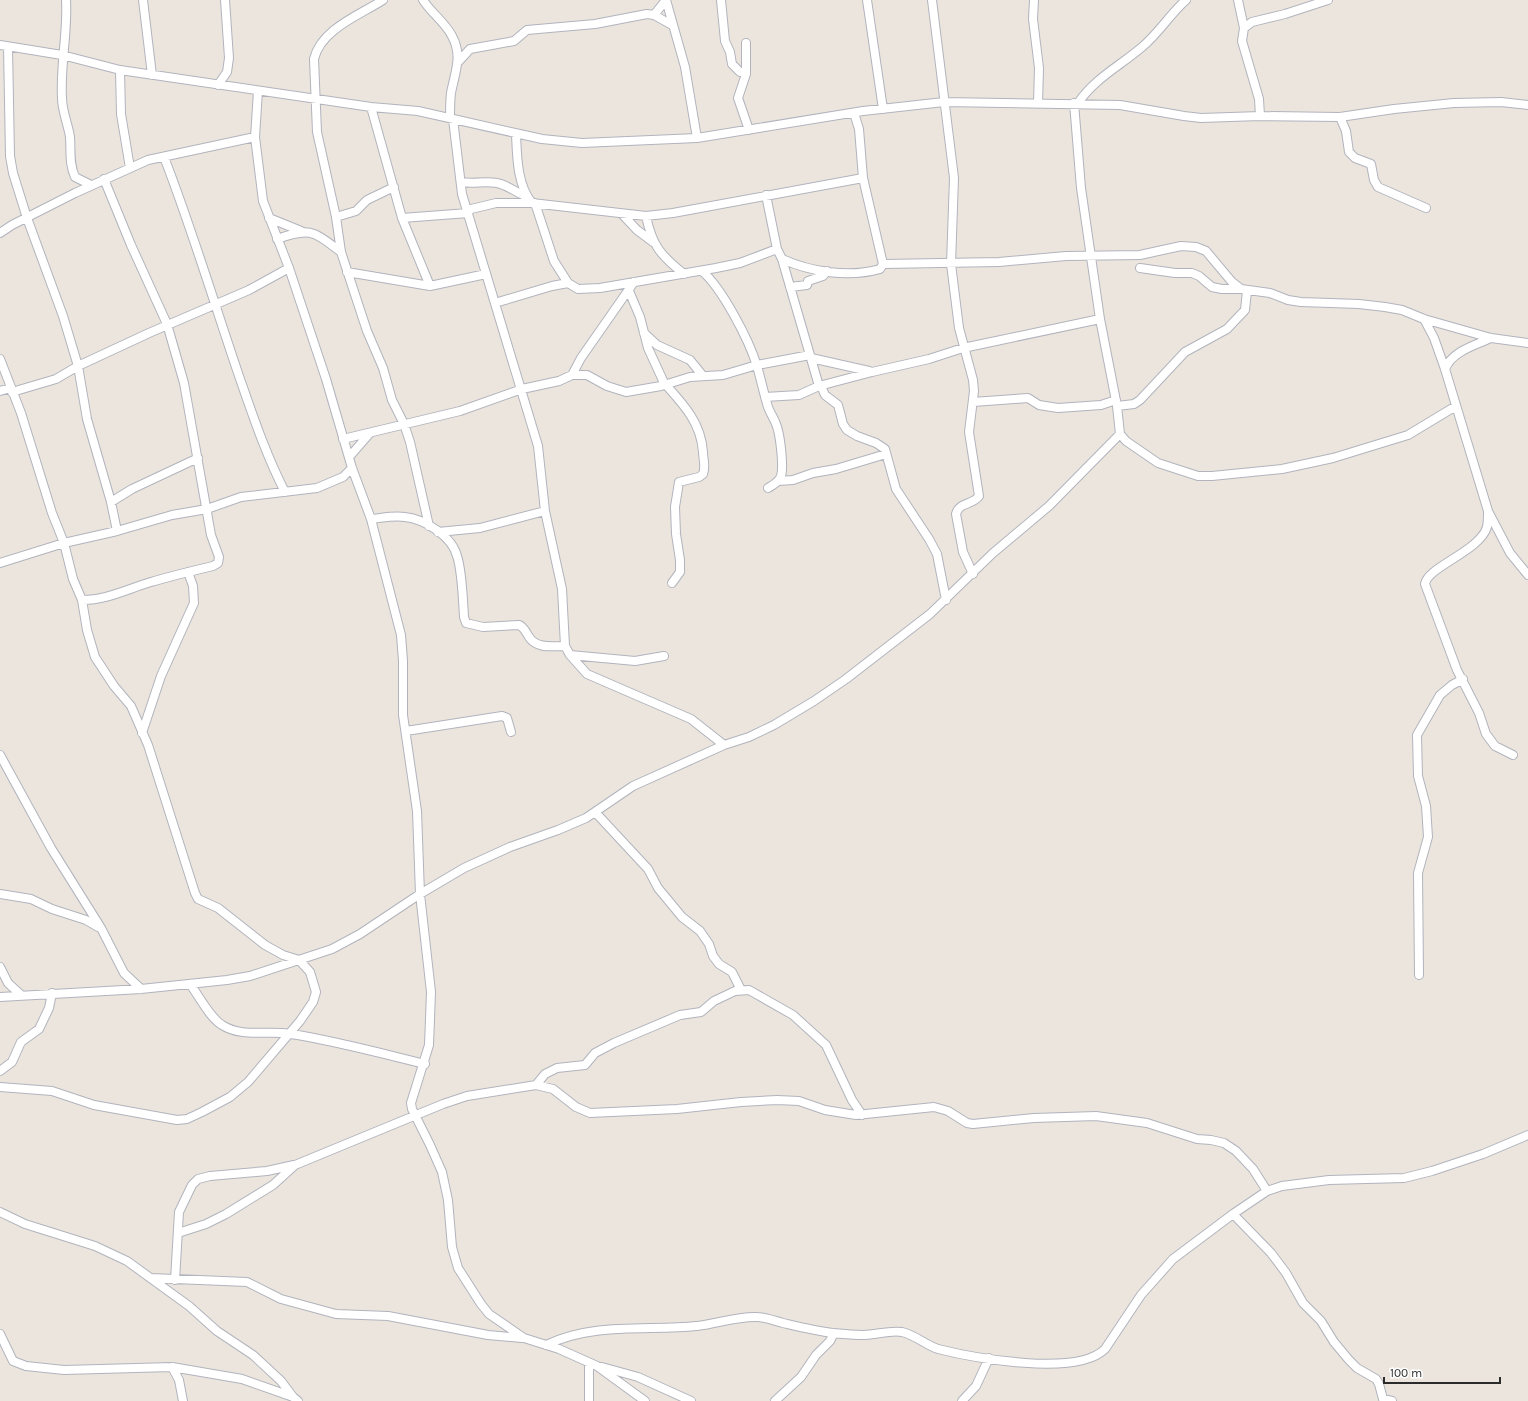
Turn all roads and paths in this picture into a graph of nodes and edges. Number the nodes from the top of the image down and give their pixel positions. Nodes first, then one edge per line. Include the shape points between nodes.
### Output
1 (66, 0) edge
2 (144, 0) edge
3 (225, 0) edge
4 (384, 0) edge
5 (423, 0) edge
6 (666, 0) edge
7 (721, 0) edge
8 (867, 0) edge
9 (932, 0) edge
10 (1034, 0) edge
11 (1186, 0) edge
12 (1238, 0) edge
13 (1328, 0) edge
14 (1176, 4) edge
15 (654, 15) junction
16 (672, 25) junction
17 (1244, 28) junction
18 (746, 44) dead end
19 (4, 46) edge
20 (62, 55) junction
21 (459, 61) junction
22 (120, 70) junction
23 (746, 72) junction
24 (152, 75) junction
25 (218, 85) junction
26 (258, 91) junction
27 (316, 98) junction
28 (944, 102) junction
29 (1038, 103) junction
30 (1076, 103) junction
31 (1528, 105) edge
32 (371, 107) junction
33 (883, 109) junction
34 (854, 113) junction
35 (1260, 116) junction
36 (1340, 117) junction
37 (451, 118) junction
38 (749, 130) junction
39 (516, 134) junction
40 (255, 137) junction
41 (696, 138) junction
42 (164, 157) junction
43 (130, 168) junction
44 (75, 176) junction
45 (863, 178) junction
46 (104, 179) junction
47 (461, 182) junction
48 (91, 185) junction
49 (394, 187) junction
50 (75, 193) junction
51 (766, 195) junction
52 (531, 201) junction
53 (1426, 208) dead end
54 (467, 212) junction
55 (622, 214) junction
56 (646, 216) junction
57 (336, 217) junction
58 (27, 218) junction
59 (269, 218) junction
60 (402, 218) junction
61 (301, 231) junction
62 (0, 233) edge
63 (277, 238) junction
64 (653, 242) junction
65 (777, 249) junction
66 (341, 252) junction
67 (1091, 256) junction
68 (782, 258) junction
69 (883, 264) junction
70 (951, 264) junction
71 (288, 268) junction
72 (1140, 268) dead end
73 (702, 271) junction
74 (827, 271) junction
75 (347, 272) junction
76 (486, 274) junction
77 (684, 274) junction
78 (634, 282) junction
79 (568, 284) junction
80 (430, 286) junction
81 (790, 287) junction
82 (1244, 290) junction
83 (629, 291) junction
84 (495, 303) junction
85 (214, 304) junction
86 (1100, 319) junction
87 (1424, 319) junction
88 (167, 324) junction
89 (644, 333) junction
90 (1492, 338) junction
91 (1528, 343) edge
92 (963, 348) junction
93 (811, 357) junction
94 (0, 359) edge
95 (78, 366) junction
96 (757, 366) junction
97 (1445, 369) junction
98 (872, 372) junction
99 (572, 375) junction
100 (703, 376) junction
101 (665, 385) junction
102 (820, 386) junction
103 (522, 389) junction
104 (11, 390) junction
105 (0, 391) edge
106 (765, 398) junction
107 (973, 402) junction
108 (1116, 403) junction
109 (1456, 406) junction
110 (404, 424) junction
111 (370, 433) junction
112 (1120, 434) junction
113 (343, 439) junction
114 (886, 454) junction
115 (350, 456) junction
116 (198, 458) junction
117 (352, 468) junction
118 (778, 481) junction
119 (768, 488) dead end
120 (285, 492) junction
121 (111, 502) junction
122 (207, 509) junction
123 (545, 511) junction
124 (1488, 511) junction
125 (371, 519) junction
126 (429, 526) junction
127 (117, 531) junction
128 (438, 532) junction
129 (64, 543) junction
130 (0, 562) edge
131 (188, 572) junction
132 (973, 574) junction
133 (1528, 575) edge
134 (672, 583) dead end
135 (82, 600) junction
136 (946, 600) junction
137 (565, 646) junction
138 (570, 655) junction
139 (664, 656) dead end
140 (1463, 679) junction
141 (406, 731) junction
142 (511, 732) dead end
143 (142, 733) junction
144 (724, 745) junction
145 (0, 755) edge
146 (1513, 755) dead end
147 (595, 812) junction
148 (0, 894) edge
149 (420, 894) junction
150 (101, 928) junction
151 (299, 960) junction
152 (0, 967) edge
153 (1419, 976) dead end
154 (190, 984) junction
155 (141, 989) junction
156 (741, 990) junction
157 (52, 993) junction
158 (21, 995) junction
159 (0, 997) edge
160 (288, 1034) junction
161 (425, 1064) junction
162 (0, 1071) edge
163 (536, 1085) junction
164 (0, 1087) edge
165 (862, 1114) junction
166 (415, 1117) junction
167 (1528, 1135) edge
168 (295, 1165) junction
169 (1267, 1191) junction
170 (0, 1212) edge
171 (1233, 1214) junction
172 (178, 1233) junction
173 (151, 1278) junction
174 (175, 1280) junction
175 (834, 1333) junction
176 (0, 1334) edge
177 (524, 1338) junction
178 (546, 1345) junction
179 (989, 1358) junction
180 (589, 1363) junction
181 (597, 1366) junction
182 (172, 1367) junction
183 (295, 1399) edge
184 (183, 1401) edge
185 (589, 1401) edge
186 (645, 1401) edge
187 (691, 1401) edge
188 (775, 1401) edge
189 (962, 1401) edge
190 (1392, 1401) edge

1 - 20 street
2 - 24 street
3 - 25 street via 229,58 227,72
4 - 27 street via 342,24 315,51
5 - 21 street via 452,35
6 - 15 street
6 - 16 street
7 - 23 street via 725,41 732,64 740,72
8 - 33 street
9 - 28 street
10 - 29 street via 1033,19 1039,68
11 - 14 street
12 - 17 street
13 - 17 street via 1252,22
14 - 30 street via 1143,47 1098,80
15 - 16 street
15 - 21 street via 640,15 595,24 527,30 514,41 470,49
16 - 41 street via 685,67
17 - 35 street via 1242,41 1259,99
18 - 23 street
19 - 20 street
19 - 58 street via 10,156
20 - 22 street
20 - 44 street via 62,99
21 - 37 street via 451,95
22 - 24 street
22 - 43 street via 121,114
23 - 38 street via 738,98
24 - 25 street
25 - 26 street
26 - 27 street
26 - 40 street
27 - 32 street
27 - 57 street via 317,132
28 - 29 street
28 - 33 street
28 - 70 street via 954,178
29 - 30 street
30 - 35 street via 1120,105 1202,118
30 - 67 street via 1081,188
31 - 36 street via 1501,102 1454,103
32 - 37 street via 418,111
32 - 49 street
33 - 34 street
34 - 38 street
34 - 45 street via 859,129
35 - 36 street
36 - 53 street via 1346,130 1349,152 1355,158 1371,164 1378,187
37 - 39 street
37 - 47 street
38 - 41 street
39 - 41 street via 582,143
39 - 52 street via 518,167
40 - 42 street
40 - 59 street via 263,201
42 - 43 street via 148,160
42 - 85 street via 188,220
43 - 46 street
44 - 48 street
44 - 50 street
45 - 51 street via 847,183
45 - 69 street
46 - 48 street
46 - 88 street
47 - 52 street via 504,185
47 - 54 street
48 - 50 street
49 - 57 street via 367,200 356,211
49 - 60 street
50 - 58 street
51 - 56 street
51 - 65 street
52 - 54 street via 496,203
52 - 55 street
52 - 79 street via 554,261
54 - 60 street
54 - 76 street
55 - 56 street
55 - 64 street
56 - 64 street
57 - 66 street
58 - 62 street
58 - 95 street via 63,316
59 - 61 street
59 - 63 street
60 - 80 street
61 - 63 street
61 - 66 street via 312,234
63 - 71 street
64 - 77 street via 659,252
65 - 68 street
65 - 73 street via 740,262
66 - 75 street
67 - 70 street
67 - 82 street via 1140,255 1182,246 1196,247 1206,251 1232,282
67 - 86 street
68 - 74 street via 804,268
68 - 81 street
69 - 70 street
69 - 74 street via 880,269 874,271
70 - 92 street
71 - 85 street via 249,290
71 - 113 street via 326,379
72 - 82 street via 1192,273 1212,287
73 - 77 street
73 - 96 street via 727,303
74 - 81 street via 823,276 808,281 807,285
75 - 80 street
75 - 110 street via 383,368 392,400
76 - 80 street
76 - 84 street
77 - 78 street
78 - 79 street via 586,289 578,289
78 - 83 street
79 - 84 street via 552,286
81 - 93 street
82 - 87 street via 1270,293 1301,302 1385,307 1402,310
82 - 108 street via 1246,310 1227,329 1185,352 1134,404
83 - 89 street
83 - 99 street via 581,358
84 - 103 street
85 - 88 street
85 - 120 street via 271,465
86 - 92 street
86 - 108 street
87 - 90 street
87 - 97 street
88 - 95 street
88 - 116 street via 184,383
89 - 100 street via 657,345 690,360
89 - 101 street
90 - 91 street
90 - 97 street via 1465,349 1447,364
92 - 98 street
92 - 107 street via 973,380
93 - 96 street
93 - 98 street
93 - 102 street
94 - 104 street
95 - 104 street via 56,379
95 - 121 street via 88,419
96 - 100 street via 722,375
96 - 106 street
97 - 109 street
98 - 102 street
99 - 101 street via 587,375 626,392
99 - 103 street via 559,381
100 - 101 street via 690,377
101 - 134 street via 696,421 705,464 704,474 699,478 678,482 675,516 680,572
102 - 106 street via 800,395
102 - 114 street via 825,395 838,405 847,430 882,446
103 - 110 street via 460,411
103 - 123 street via 538,446
104 - 105 street
104 - 129 street
106 - 118 street via 778,434 781,468
107 - 108 street via 1028,398 1039,405 1058,408
107 - 132 street via 969,432 979,496 973,502 962,505 956,514 963,552
108 - 112 street
109 - 112 street via 1408,435 1368,448 1310,464 1212,476 1183,473 1158,464 1134,448
109 - 124 street
110 - 111 street
110 - 126 street
111 - 113 street
111 - 115 street
112 - 132 street via 1048,506
113 - 115 street
114 - 118 street via 793,480
114 - 136 street via 896,489 937,554
115 - 117 street
116 - 121 street via 132,489
116 - 122 street
117 - 120 street via 343,477 327,485
117 - 125 street
118 - 119 street
120 - 122 street via 241,497
121 - 127 street
122 - 127 street via 172,515
122 - 131 street via 211,535 219,557 218,563
123 - 128 street via 480,528
123 - 137 street via 562,589
124 - 133 street via 1510,553
124 - 140 street via 1488,526 1480,538 1428,575 1426,580 1426,588 1457,670
125 - 126 street via 403,516
125 - 141 street via 400,635
126 - 128 street
127 - 129 street
128 - 137 street via 452,543 458,556 466,623 483,627 519,625 536,644
129 - 130 street
129 - 135 street via 73,579
131 - 135 street via 109,597
131 - 143 street via 193,586 194,603 161,676
132 - 136 street
135 - 143 street via 95,657 131,706
136 - 144 street via 814,701 774,725
137 - 138 street
138 - 139 street via 635,660
138 - 144 street via 587,674 691,719
140 - 146 street via 1490,741
140 - 153 street via 1440,696 1417,735 1418,776 1426,806 1428,837 1418,873
141 - 142 street via 502,716 507,718
141 - 149 street via 417,811
143 - 151 street via 152,756 198,899 218,908 265,945
144 - 147 street via 633,786
145 - 150 street via 51,848
147 - 149 street via 558,830 510,847 464,868
147 - 156 street via 648,869 658,888 682,917 700,931 713,956 719,964 732,972
148 - 150 street via 31,899
149 - 151 street via 360,934 332,949
149 - 161 street via 431,992 429,1045
150 - 155 street via 124,973
151 - 154 street via 250,976
151 - 160 street via 310,972 316,992 313,1002
152 - 158 street via 8,983
154 - 155 street
154 - 160 street via 214,1018 230,1029
155 - 157 street
156 - 163 street via 714,1001 700,1012 680,1015 614,1042 595,1052 585,1065 557,1068 545,1074
156 - 165 street via 752,991 793,1015 826,1045 852,1100
157 - 158 street
157 - 162 street via 49,1008 39,1029 21,1042 12,1062
158 - 159 street
160 - 161 street
160 - 164 street via 248,1082 230,1097 187,1119 177,1120 94,1105 52,1091
161 - 166 street via 412,1098
163 - 165 street via 553,1089 576,1107 590,1113 677,1109 777,1100 799,1101 825,1110
163 - 166 street via 467,1096
165 - 169 street via 934,1107 973,1124 1013,1119 1088,1116 1147,1123 1197,1139 1224,1143 1236,1151
166 - 168 street
166 - 177 street via 442,1172 448,1200 452,1247 458,1268 489,1314
167 - 169 street via 1476,1157 1404,1178 1329,1180 1282,1186
168 - 172 street via 273,1185 226,1214
168 - 172 street via 198,1179 192,1185 179,1212
169 - 171 street
170 - 173 street via 25,1224 95,1246 127,1261
171 - 179 street via 1173,1259 1154,1278 1099,1355 1060,1364 1030,1364
171 - 190 street via 1271,1253 1303,1303 1321,1321 1345,1355 1357,1368 1376,1379 1383,1398
172 - 174 street
173 - 174 street
173 - 183 street via 217,1331 253,1355 281,1381
174 - 177 street via 247,1282 281,1299 336,1314 388,1316 488,1335
175 - 178 street via 753,1317 696,1326 585,1332 561,1337
175 - 179 street via 864,1335 904,1332 937,1348
175 - 188 street via 801,1377
176 - 182 street via 13,1361 26,1366 64,1370
177 - 178 street
178 - 180 street
179 - 189 street via 976,1386
180 - 181 street
180 - 185 street
181 - 186 street
181 - 187 street via 638,1377
182 - 183 street via 242,1379
182 - 184 street via 179,1380

